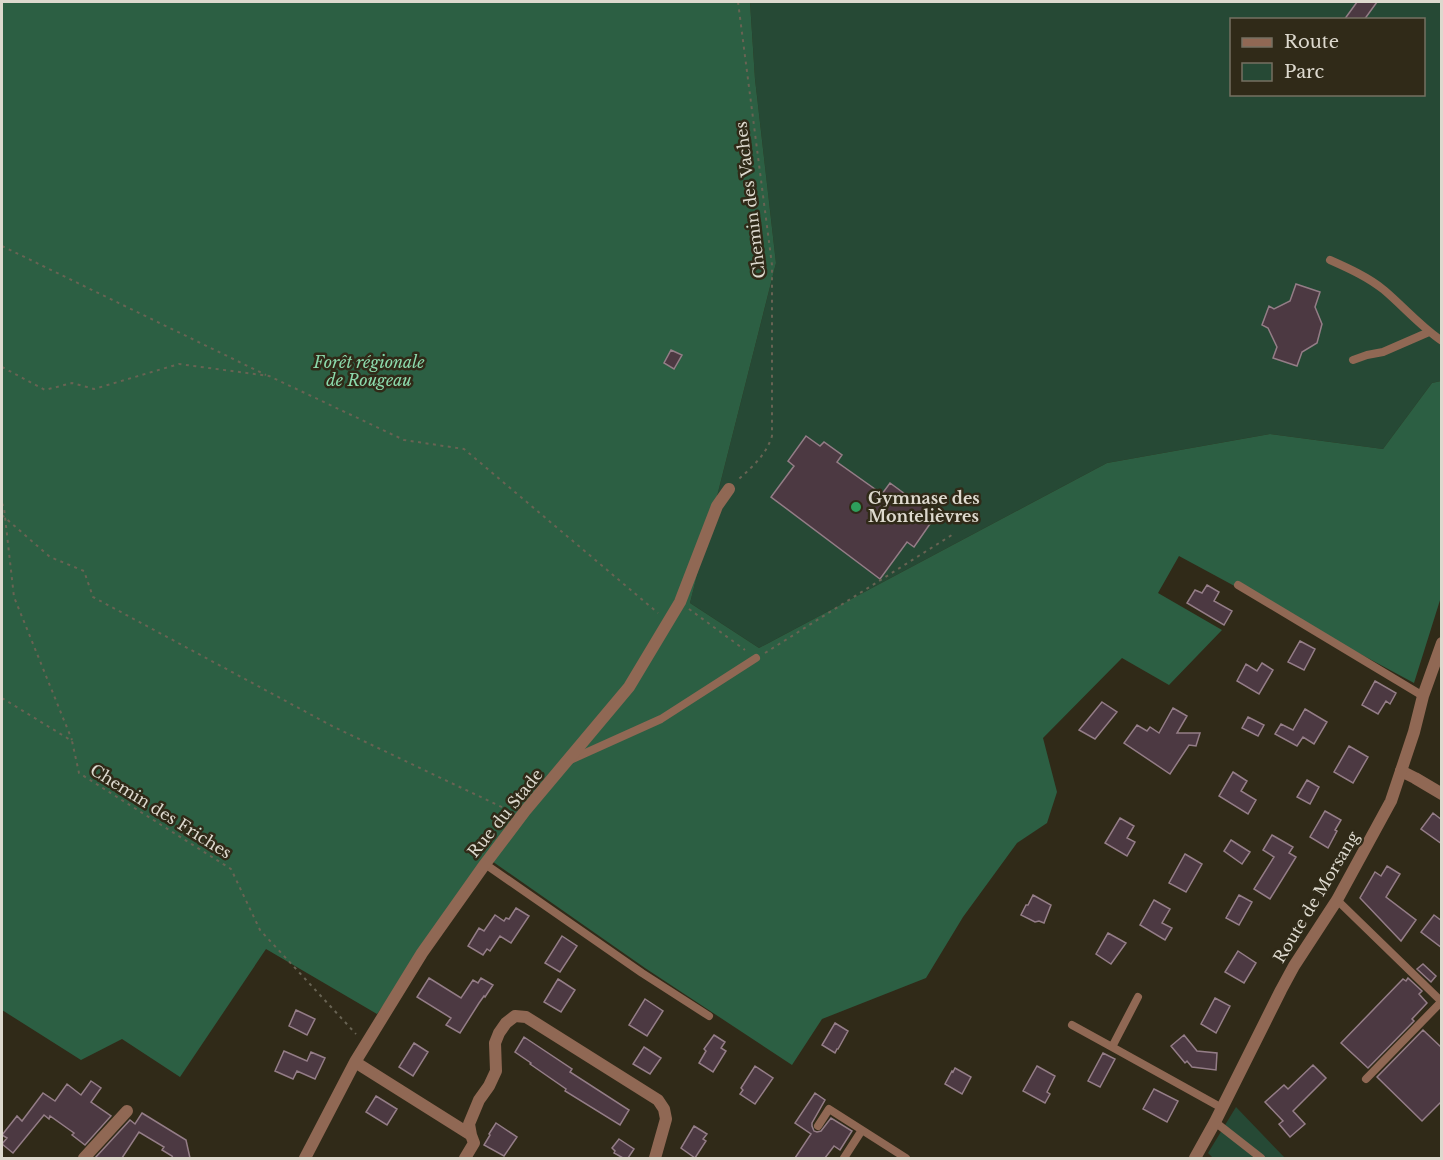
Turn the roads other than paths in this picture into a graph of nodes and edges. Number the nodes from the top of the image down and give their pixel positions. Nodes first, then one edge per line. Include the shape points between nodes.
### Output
1 (1330, 260) dead end
2 (1429, 332) junction
3 (1442, 340) edge
4 (1353, 360) dead end
5 (729, 489) road end
6 (1238, 585) dead end
7 (1442, 643) edge
8 (756, 658) road end
9 (1424, 696) junction
10 (569, 760) junction
11 (1401, 771) junction
12 (1442, 794) edge
13 (484, 864) junction
14 (1337, 900) junction
15 (1138, 997) dead end
16 (1441, 1002) edge
17 (709, 1016) dead end
18 (1072, 1025) dead end
19 (1112, 1047) junction
20 (355, 1062) junction
21 (1366, 1079) dead end
22 (1222, 1108) junction
23 (127, 1111) dead end
24 (1215, 1122) junction
25 (818, 1126) dead end
26 (862, 1130) junction
27 (471, 1135) junction
28 (1198, 1157) edge
29 (84, 1158) edge
30 (304, 1158) edge
31 (465, 1158) edge
32 (655, 1158) edge
33 (844, 1158) edge
34 (906, 1158) edge
35 (1261, 1158) edge

1 - 2 lane via 1382,289
2 - 3 lane
2 - 4 lane
5 - 10 street, Rue du Stade via 717,506 680,602 629,687
6 - 9 lane
7 - 9 street, Route de Morsang
8 - 10 lane via 661,719
9 - 11 street, Route de Morsang
10 - 13 street, Rue du Stade
11 - 12 street
11 - 14 street, Route de Morsang via 1391,801
13 - 17 lane
13 - 20 street, Rue du Stade via 422,953
14 - 16 lane
14 - 22 street, Route de Morsang via 1294,966
15 - 19 lane
16 - 21 lane
18 - 19 lane
19 - 22 lane
20 - 27 street
20 - 30 street, Rue du Stade
22 - 24 street, Route de Morsang
23 - 29 street
24 - 28 street, Route de Morsang
24 - 35 lane
25 - 26 lane via 829,1109
26 - 33 lane
26 - 34 lane
27 - 31 street via 474,1143
27 - 32 street via 469,1124 496,1071 495,1043 499,1033 515,1017 526,1017 658,1100 666,1119

